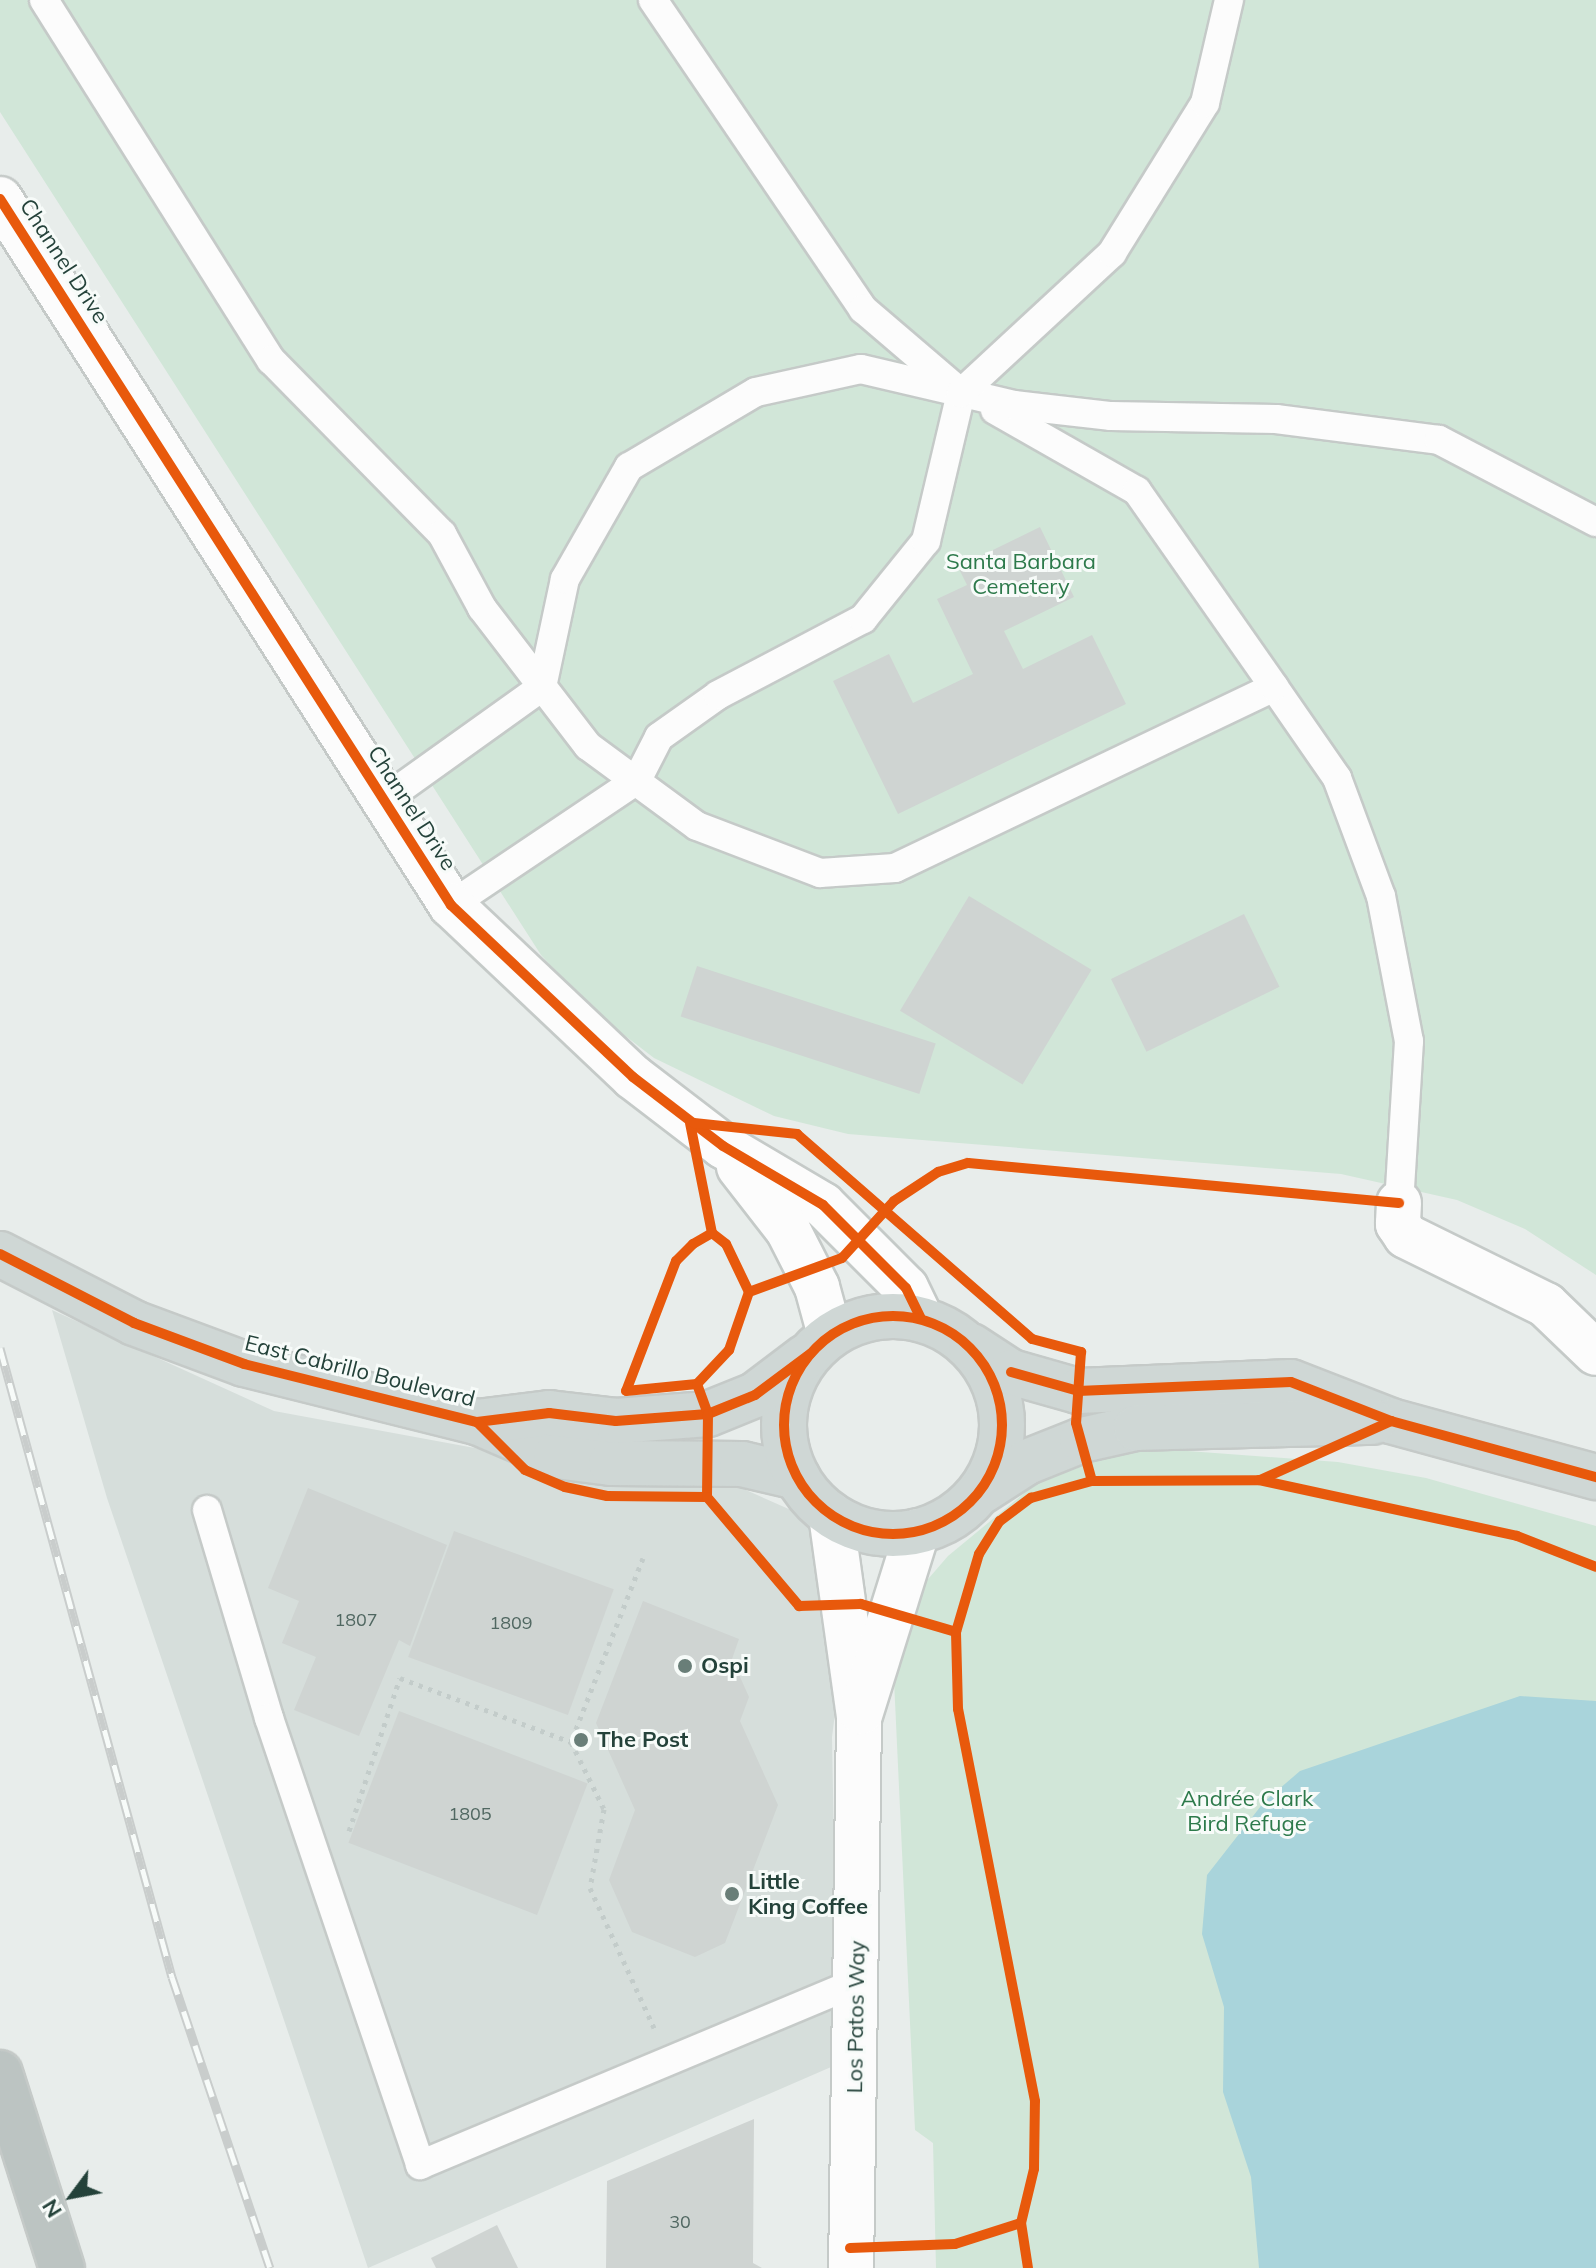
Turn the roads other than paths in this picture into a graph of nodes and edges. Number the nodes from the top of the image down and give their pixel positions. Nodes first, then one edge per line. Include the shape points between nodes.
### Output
1 (44, 0) edge
2 (653, 0) edge
3 (1229, 0) edge
4 (0, 199) edge
5 (961, 393) junction
6 (1596, 522) edge
7 (542, 687) junction
8 (1274, 687) junction
9 (637, 780) junction
10 (384, 800) junction
11 (451, 905) junction
12 (723, 1146) junction
13 (1399, 1203) joint
14 (0, 1254) edge
15 (921, 1319) junction
16 (965, 1343) junction
17 (820, 1345) junction
18 (1596, 1353) edge
19 (1391, 1421) junction
20 (477, 1422) junction
21 (1595, 1474) edge
22 (797, 1477) junction
23 (982, 1491) junction
24 (207, 1510) dead end
25 (831, 1515) junction
26 (917, 1532) junction
27 (859, 1718) junction
28 (859, 1981) junction
29 (0, 2073) edge
30 (62, 2268) edge
31 (851, 2268) edge

1 - 7 lane via 271,360 442,534 482,608
2 - 5 lane via 863,309
3 - 5 lane via 1205,103 1112,253
4 - 10 street, Channel Drive
5 - 6 lane via 1111,416 1276,419 1439,440
5 - 7 lane via 861,369 756,392 629,467 565,579
5 - 8 lane via 1137,491
5 - 9 lane via 926,541 863,619 659,737
7 - 9 lane via 588,746
7 - 10 lane
8 - 9 lane via 895,868 820,873 697,826
8 - 13 lane via 1337,778 1381,896 1409,1041
9 - 11 lane
10 - 11 street, Channel Drive
11 - 12 street, Channel Drive via 571,1024
12 - 15 street, Channel Drive via 823,1205 906,1288
12 - 17 street, Channel Drive via 788,1230 817,1287
13 - 18 street via 1398,1224 1406,1236 1546,1305
14 - 20 main road, East Cabrillo Boulevard via 134,1323 244,1364
15 - 16 main road
15 - 17 main road via 859,1321
16 - 19 main road via 1011,1372 1078,1391 1291,1382
16 - 23 main road via 999,1398 1003,1430
17 - 20 main road, East Cabrillo Boulevard via 755,1395 708,1414 616,1421 549,1413
17 - 22 main road via 786,1402 787,1453
19 - 21 main road
19 - 23 main road via 1136,1428 1027,1462
20 - 22 main road, East Cabrillo Boulevard via 556,1456 611,1463 742,1464
22 - 25 main road
23 - 26 main road via 962,1511
24 - 28 lane via 420,2165
25 - 26 main road via 879,1534
25 - 27 street, Los Patos Way
26 - 27 street, Los Patos Way
27 - 28 street, Los Patos Way
28 - 31 street, Los Patos Way
29 - 30 highway

